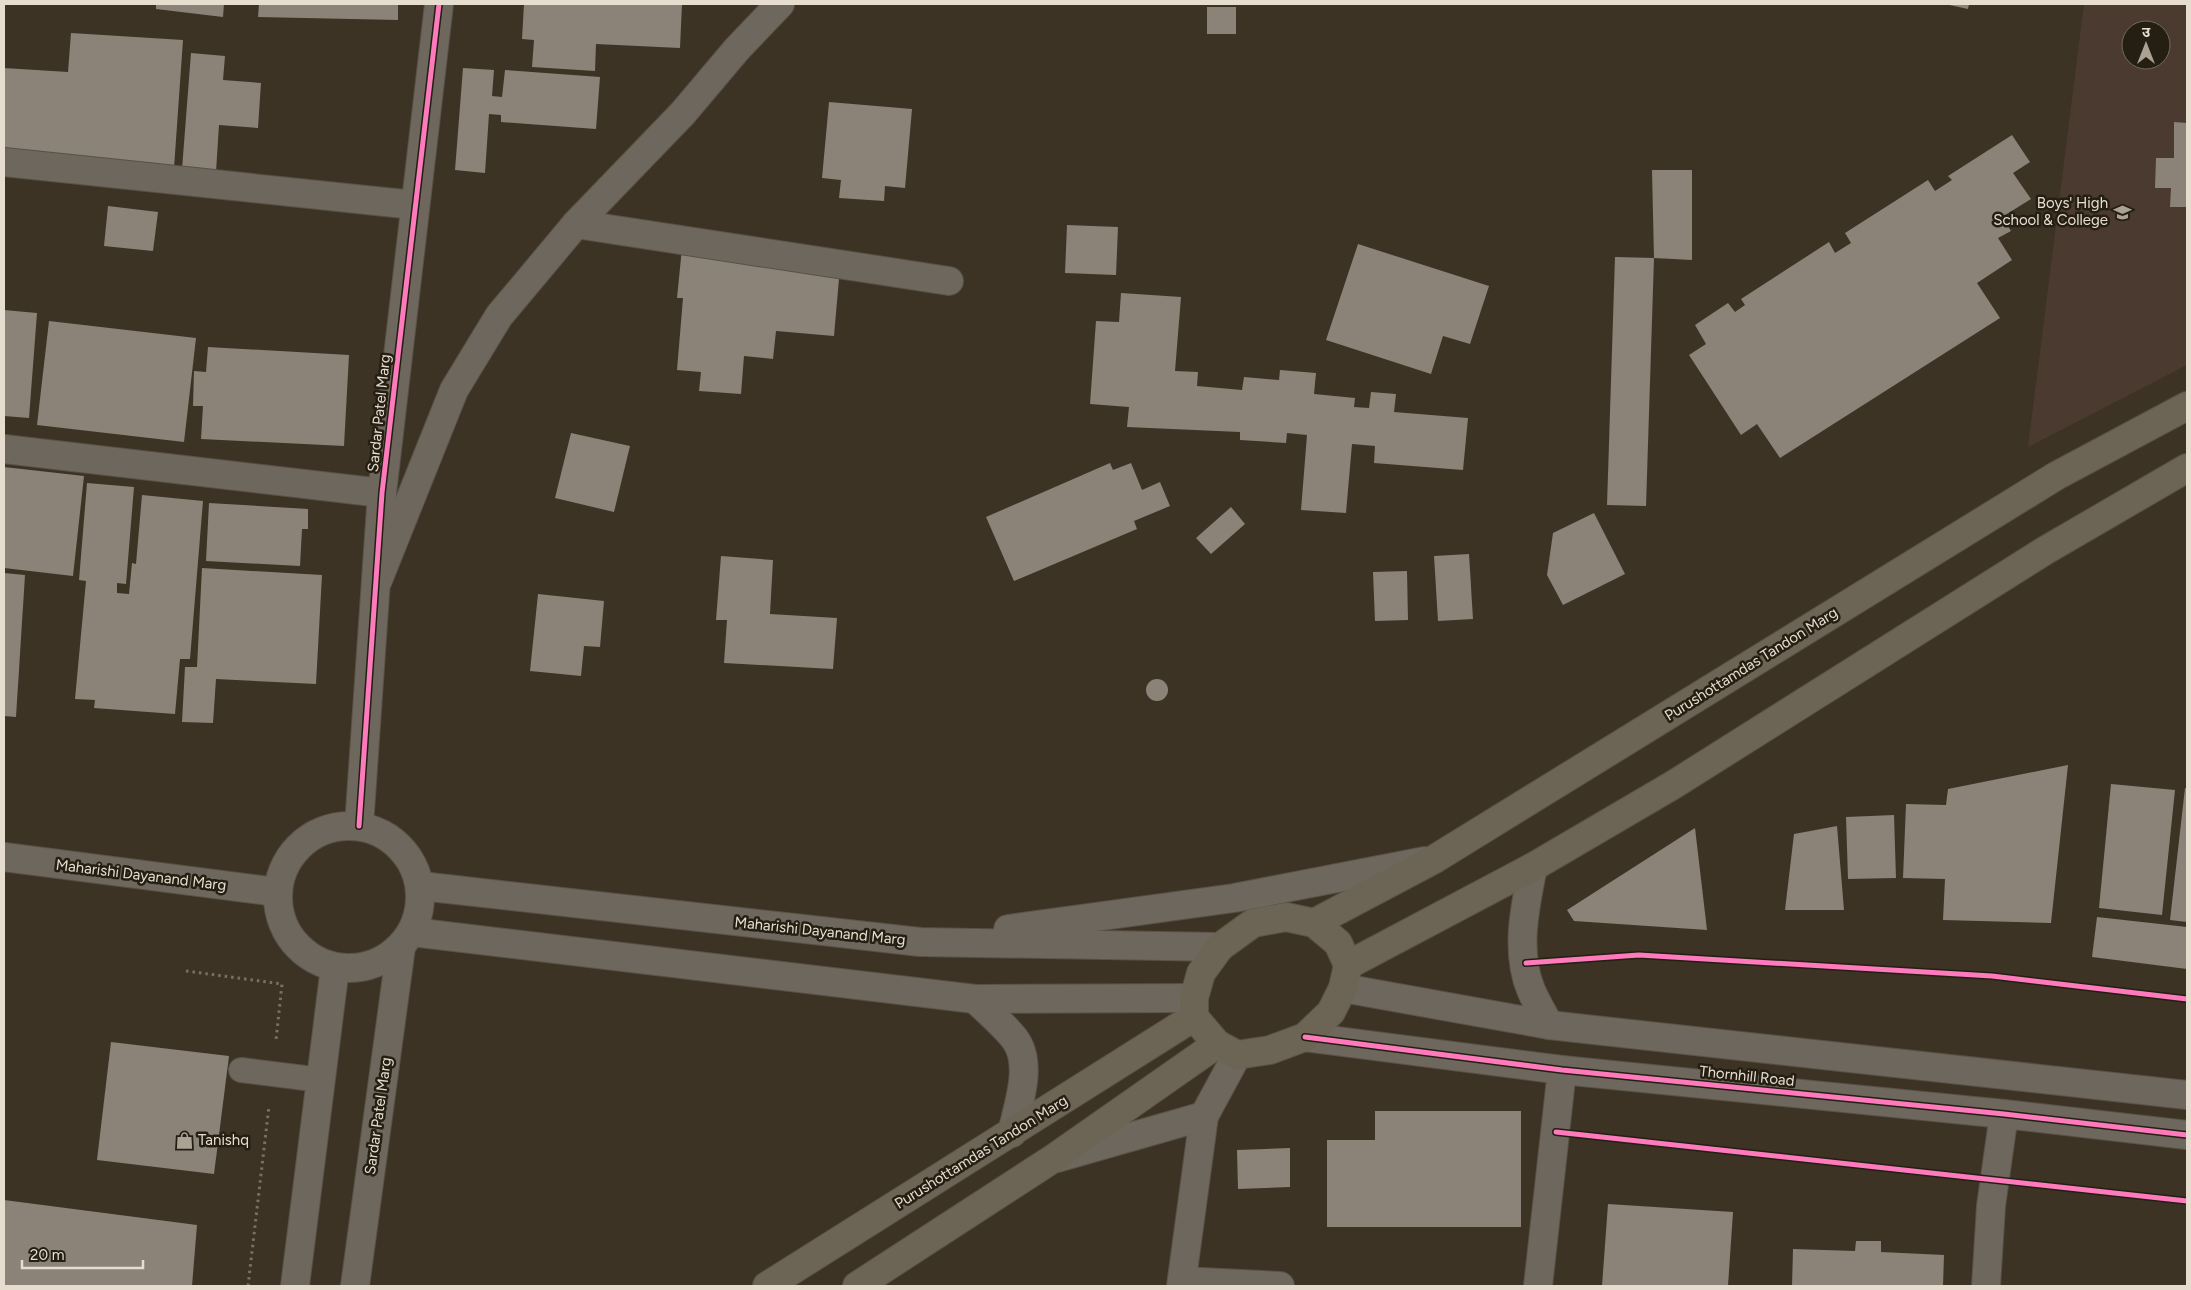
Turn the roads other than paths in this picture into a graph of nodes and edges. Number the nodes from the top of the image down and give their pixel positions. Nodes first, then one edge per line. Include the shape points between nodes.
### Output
1 (439, 4) edge
2 (780, 4) edge
3 (4, 162) edge
4 (414, 204) junction
5 (576, 224) junction
6 (948, 281) dead end
7 (2187, 406) edge
8 (4, 449) edge
9 (2187, 468) edge
10 (382, 493) junction
11 (376, 587) junction
12 (358, 826) junction
13 (4, 857) edge
14 (1433, 860) junction
15 (1533, 867) junction
16 (421, 886) junction
17 (277, 892) junction
18 (1314, 923) junction
19 (407, 939) junction
20 (920, 942) junction
21 (1220, 946) junction
22 (335, 967) junction
23 (1346, 976) junction
24 (975, 999) junction
25 (1194, 1008) junction
26 (1550, 1025) junction
27 (1305, 1037) junction
28 (1227, 1050) junction
29 (241, 1070) dead end
30 (1562, 1070) junction
31 (321, 1080) junction
32 (2187, 1095) edge
33 (2004, 1114) junction
34 (1204, 1116) junction
35 (1012, 1133) junction
36 (2187, 1136) edge
37 (1054, 1158) junction
38 (1182, 1284) edge
39 (295, 1286) edge
40 (355, 1286) edge
41 (767, 1286) edge
42 (857, 1286) edge
43 (1280, 1286) edge
44 (1538, 1286) edge
45 (1986, 1286) edge

1 - 4 street, Sardar Patel Marg
2 - 5 street via 683,113
3 - 4 street
4 - 10 street, Sardar Patel Marg
5 - 6 street
5 - 11 street via 499,316 454,390
7 - 14 main road, Purushottamdas Tandon Marg via 2056,476
8 - 10 street
9 - 15 main road via 2046,550 1674,785
10 - 11 street, Sardar Patel Marg
11 - 12 street, Sardar Patel Marg
12 - 16 street via 380,832 400,846 414,864
12 - 17 street via 335,827 314,835 296,849 284,868
13 - 17 street, Maharishi Dayanand Marg
14 - 18 main road, Purushottamdas Tandon Marg
14 - 20 street via 1234,898
15 - 23 main road
15 - 26 street via 1524,911 1523,952 1530,989
16 - 19 street via 420,909
16 - 20 street, Maharishi Dayanand Marg
17 - 22 street via 280,916 290,938 307,955
18 - 21 main road via 1286,917 1253,923
18 - 23 main road via 1338,943
19 - 22 street via 376,963 353,969
19 - 24 street
19 - 40 street, Sardar Patel Marg
20 - 21 street, Maharishi Dayanand Marg
21 - 25 main road via 1201,974
22 - 31 street
23 - 26 street, Thornhill Road
23 - 27 main road via 1332,1012
24 - 25 street
24 - 35 street via 1015,1039 1023,1062 1022,1086
25 - 28 main road
25 - 35 main road, Purushottamdas Tandon Marg
26 - 32 street, Thornhill Road
27 - 28 main road via 1270,1050
27 - 30 street, Thornhill Road
28 - 34 street
28 - 37 main road
29 - 31 lane
30 - 33 street, Thornhill Road
30 - 44 street
31 - 39 street
33 - 36 street, Thornhill Road
33 - 45 street via 1991,1206
34 - 37 street
34 - 38 street
35 - 41 main road, Purushottamdas Tandon Marg
37 - 42 main road
38 - 43 street

